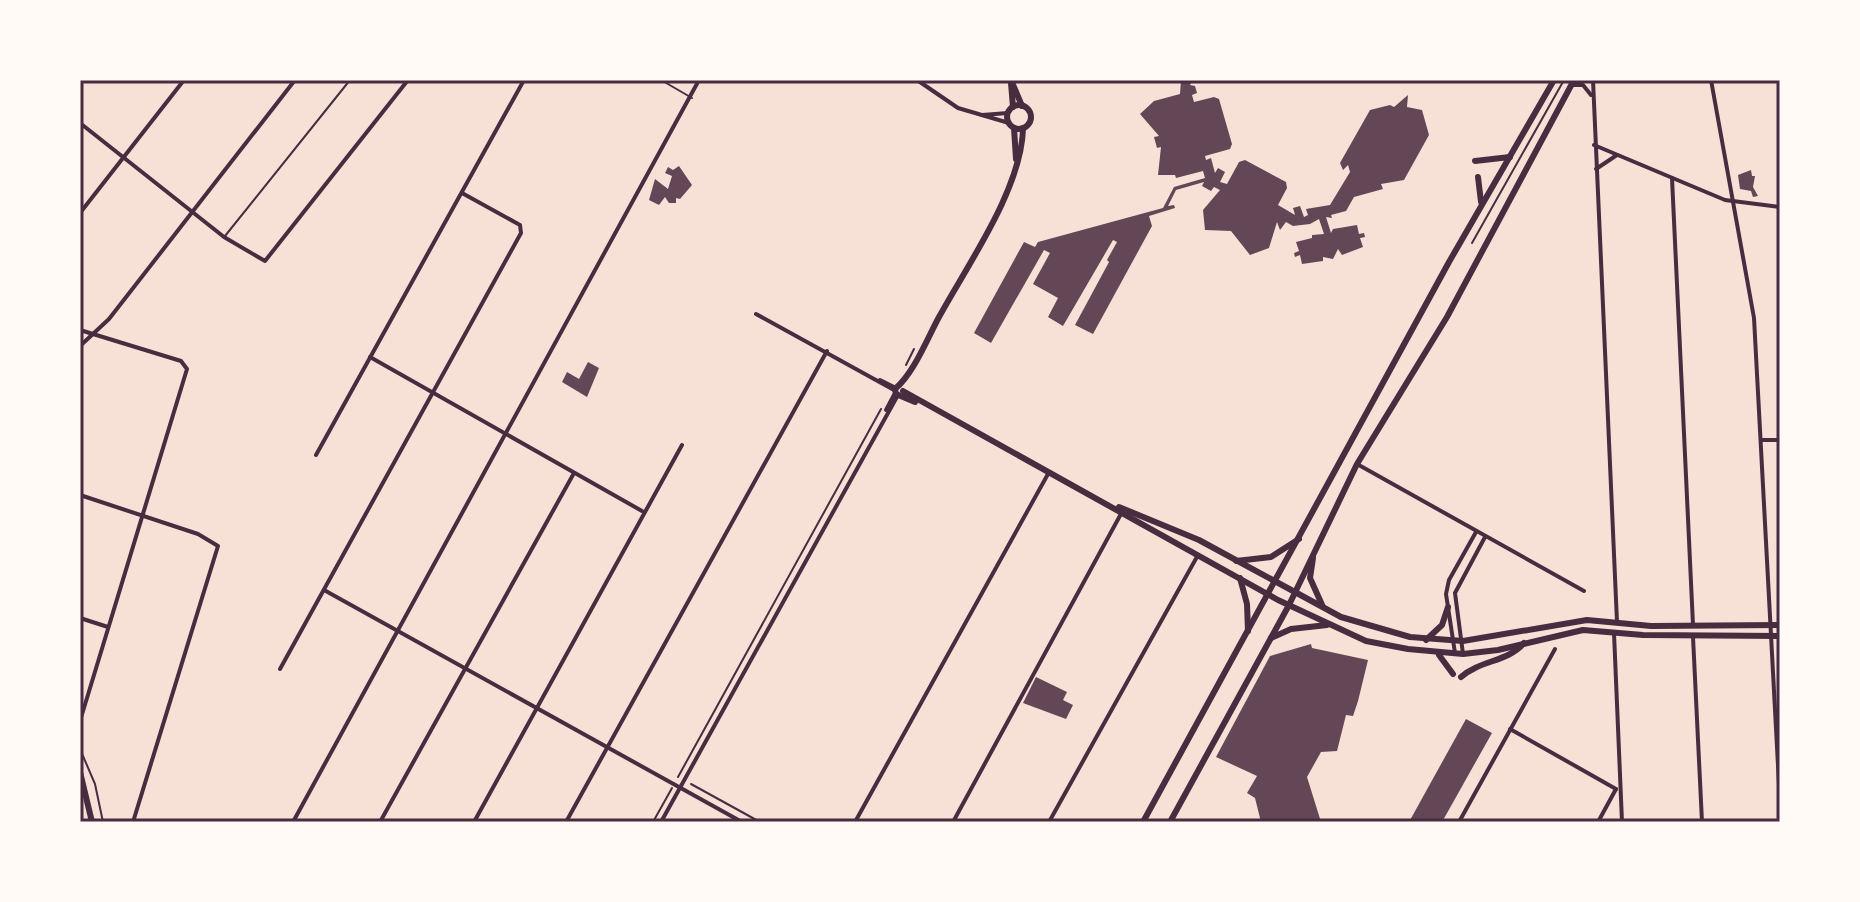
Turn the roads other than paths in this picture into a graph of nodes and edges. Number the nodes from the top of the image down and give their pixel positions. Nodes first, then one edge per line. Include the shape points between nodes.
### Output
1 (184, 80) edge
2 (295, 80) edge
3 (350, 80) edge
4 (408, 80) edge
5 (524, 80) edge
6 (661, 80) edge
7 (699, 80) edge
8 (917, 80) edge
9 (1011, 80) edge
10 (1554, 80) edge
11 (1593, 80) edge
12 (1711, 80) edge
13 (1569, 82) edge
14 (692, 98) junction
15 (1592, 98) junction
16 (1014, 108) junction
17 (980, 116) junction
18 (80, 123) edge
19 (1011, 125) junction
20 (1023, 128) junction
21 (1594, 145) junction
22 (1617, 155) junction
23 (124, 157) junction
24 (1510, 157) junction
25 (1016, 159) junction
26 (1475, 161) dead end
27 (1596, 169) junction
28 (1478, 177) dead end
29 (1672, 178) junction
30 (462, 193) junction
31 (1735, 203) junction
32 (1481, 206) junction
33 (1780, 207) edge
34 (193, 211) junction
35 (80, 213) edge
36 (224, 237) junction
37 (1472, 243) dead end
38 (756, 314) dead end
39 (80, 330) edge
40 (95, 334) junction
41 (80, 346) edge
42 (827, 351) junction
43 (370, 357) junction
44 (898, 391) junction
45 (433, 392) junction
46 (505, 432) junction
47 (1763, 440) junction
48 (1780, 440) edge
49 (682, 445) dead end
50 (316, 455) dead end
51 (1357, 464) junction
52 (574, 473) junction
53 (1048, 474) junction
54 (80, 495) edge
55 (1097, 499) junction
56 (642, 511) junction
57 (1122, 512) junction
58 (143, 514) junction
59 (1476, 532) junction
60 (1485, 537) junction
61 (1299, 539) junction
62 (1198, 555) junction
63 (1313, 558) junction
64 (1236, 561) junction
65 (1240, 578) junction
66 (1276, 583) junction
67 (324, 590) junction
68 (1584, 591) dead end
69 (1295, 593) junction
70 (1270, 595) junction
71 (1289, 605) junction
72 (1448, 607) junction
73 (1325, 610) junction
74 (80, 618) edge
75 (1617, 622) junction
76 (1772, 623) junction
77 (1327, 625) junction
78 (1693, 625) junction
79 (1780, 625) edge
80 (109, 627) junction
81 (1614, 630) junction
82 (399, 631) junction
83 (1248, 631) junction
84 (1693, 634) junction
85 (1776, 635) edge
86 (1271, 638) junction
87 (1426, 640) junction
88 (1463, 641) junction
89 (1454, 642) junction
90 (1524, 643) junction
91 (1555, 649) dead end
92 (1437, 653) junction
93 (1455, 654) junction
94 (1463, 654) junction
95 (465, 668) junction
96 (280, 669) dead end
97 (1453, 674) dead end
98 (1461, 677) dead end
99 (536, 708) junction
100 (80, 721) edge
101 (1510, 729) junction
102 (608, 746) junction
103 (80, 772) edge
104 (1618, 787) junction
105 (679, 788) junction
106 (1780, 803) edge
107 (92, 822) edge
108 (133, 822) edge
109 (293, 822) edge
110 (380, 822) edge
111 (474, 822) edge
112 (566, 822) edge
113 (661, 822) edge
114 (742, 822) edge
115 (855, 822) edge
116 (953, 822) edge
117 (1049, 822) edge
118 (1143, 822) edge
119 (1170, 822) edge
120 (1459, 822) edge
121 (1598, 822) edge
122 (1622, 822) edge
123 (1702, 822) edge

1 - 23 street
2 - 34 street
3 - 36 lane
4 - 36 street via 271,257 260,261
5 - 30 street
6 - 14 lane
7 - 14 street
8 - 17 street
9 - 16 main road
10 - 24 main road
11 - 15 street
12 - 31 street
13 - 15 street via 1583,85
13 - 37 lane
13 - 51 main road via 1447,317
14 - 46 street
15 - 21 street
16 - 17 street
16 - 19 main road
16 - 20 main road via 1031,116
17 - 19 street
18 - 23 street
19 - 20 main road
19 - 25 main road
20 - 25 main road
21 - 22 street
21 - 27 street
22 - 27 street
22 - 29 street
23 - 34 street
23 - 35 street
24 - 26 main road
24 - 32 main road
25 - 44 main road via 1006,192
27 - 75 street
28 - 32 main road
29 - 31 street
29 - 78 street
30 - 43 street
30 - 45 street via 522,231
31 - 33 street
31 - 47 street via 1753,303
32 - 61 main road
34 - 36 street
34 - 40 street
38 - 42 street
39 - 40 street
40 - 41 street
40 - 58 street via 181,361 187,373
42 - 44 street
42 - 102 street
43 - 45 street
43 - 50 street
44 - 53 main road
44 - 105 street
45 - 46 street
45 - 67 street
46 - 52 street
46 - 82 street
47 - 48 street
47 - 76 street
49 - 56 street
51 - 59 street
51 - 63 main road
52 - 56 street
52 - 95 street
53 - 55 main road
53 - 115 street
54 - 58 street
55 - 57 main road
55 - 64 main road via 1166,525
56 - 99 street
57 - 62 main road
57 - 116 street
58 - 80 street
58 - 108 street via 218,546
59 - 60 street
59 - 72 street via 1449,580
60 - 68 street
60 - 88 street via 1455,593
61 - 64 main road via 1271,557
61 - 66 main road
62 - 65 main road
62 - 117 street
63 - 69 main road
63 - 73 main road via 1310,578
64 - 66 main road
65 - 70 main road
65 - 83 main road
66 - 69 main road
66 - 70 main road
67 - 82 street
67 - 96 street
69 - 71 main road
69 - 73 main road
70 - 71 main road
70 - 83 main road
71 - 77 main road
71 - 86 main road
72 - 87 main road via 1440,630
72 - 89 street
73 - 87 main road
74 - 80 street
75 - 78 main road
75 - 88 main road via 1560,623
76 - 78 main road
76 - 79 main road
76 - 85 street
77 - 86 main road via 1291,629
77 - 92 main road via 1366,641
80 - 100 street
81 - 84 main road
81 - 90 main road via 1571,631
81 - 104 street
82 - 95 street
82 - 109 street
83 - 118 main road
84 - 85 main road
84 - 123 street
85 - 106 street
86 - 119 main road
87 - 89 main road
88 - 89 main road
88 - 94 street
89 - 93 street
90 - 94 main road
90 - 98 main road via 1515,653 1483,662
91 - 101 street
92 - 93 main road
92 - 97 main road
93 - 94 main road
95 - 99 street
95 - 110 street
99 - 102 street
99 - 111 street
101 - 104 street
101 - 120 street
102 - 105 street
102 - 112 street
103 - 107 main road
104 - 121 street
104 - 122 street
105 - 113 street
105 - 114 street

